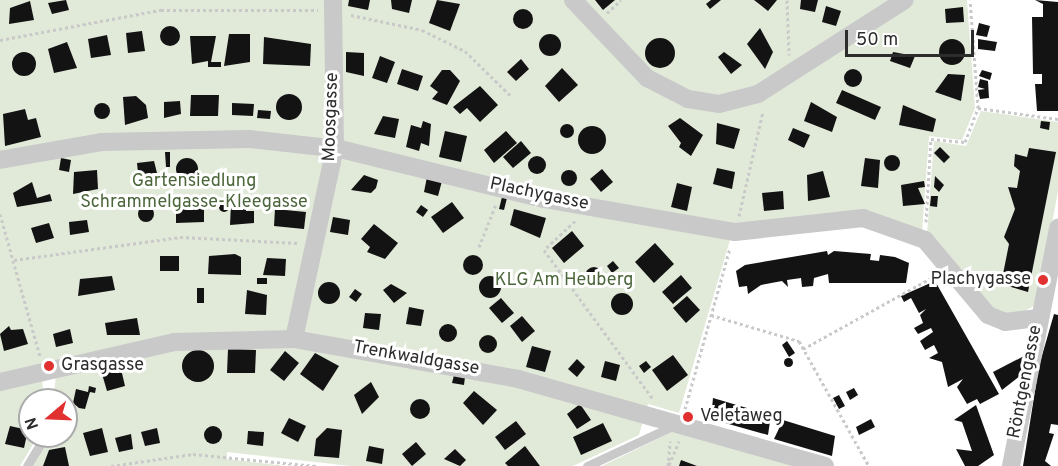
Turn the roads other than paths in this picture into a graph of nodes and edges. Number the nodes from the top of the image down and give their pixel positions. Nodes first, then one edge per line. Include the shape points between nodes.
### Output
1 (573, 0) edge
2 (905, 0) edge
3 (333, 6) edge
4 (335, 148) junction
5 (0, 160) edge
6 (1058, 228) edge
7 (1039, 318) junction
8 (294, 339) junction
9 (0, 382) edge
10 (681, 429) junction
11 (38, 448) edge
12 (27, 466) edge
13 (587, 466) edge
14 (825, 466) edge
15 (1011, 466) edge

1 - 2 street via 640,72 668,91 719,104 758,94
3 - 4 street, Moosgasse
4 - 5 street, Plachygasse via 184,136 57,147
4 - 7 street, Plachygasse via 501,188 735,232 863,218 925,240 952,267 988,315 1005,321
4 - 8 street, Moosgasse
6 - 7 street, Röntgengasse
7 - 15 street, Röntgengasse
8 - 9 street, Trenkwaldgasse via 174,342
8 - 10 street, Trenkwaldgasse via 518,379
10 - 13 lane
10 - 14 street, Trenkwaldgasse
11 - 12 lane

